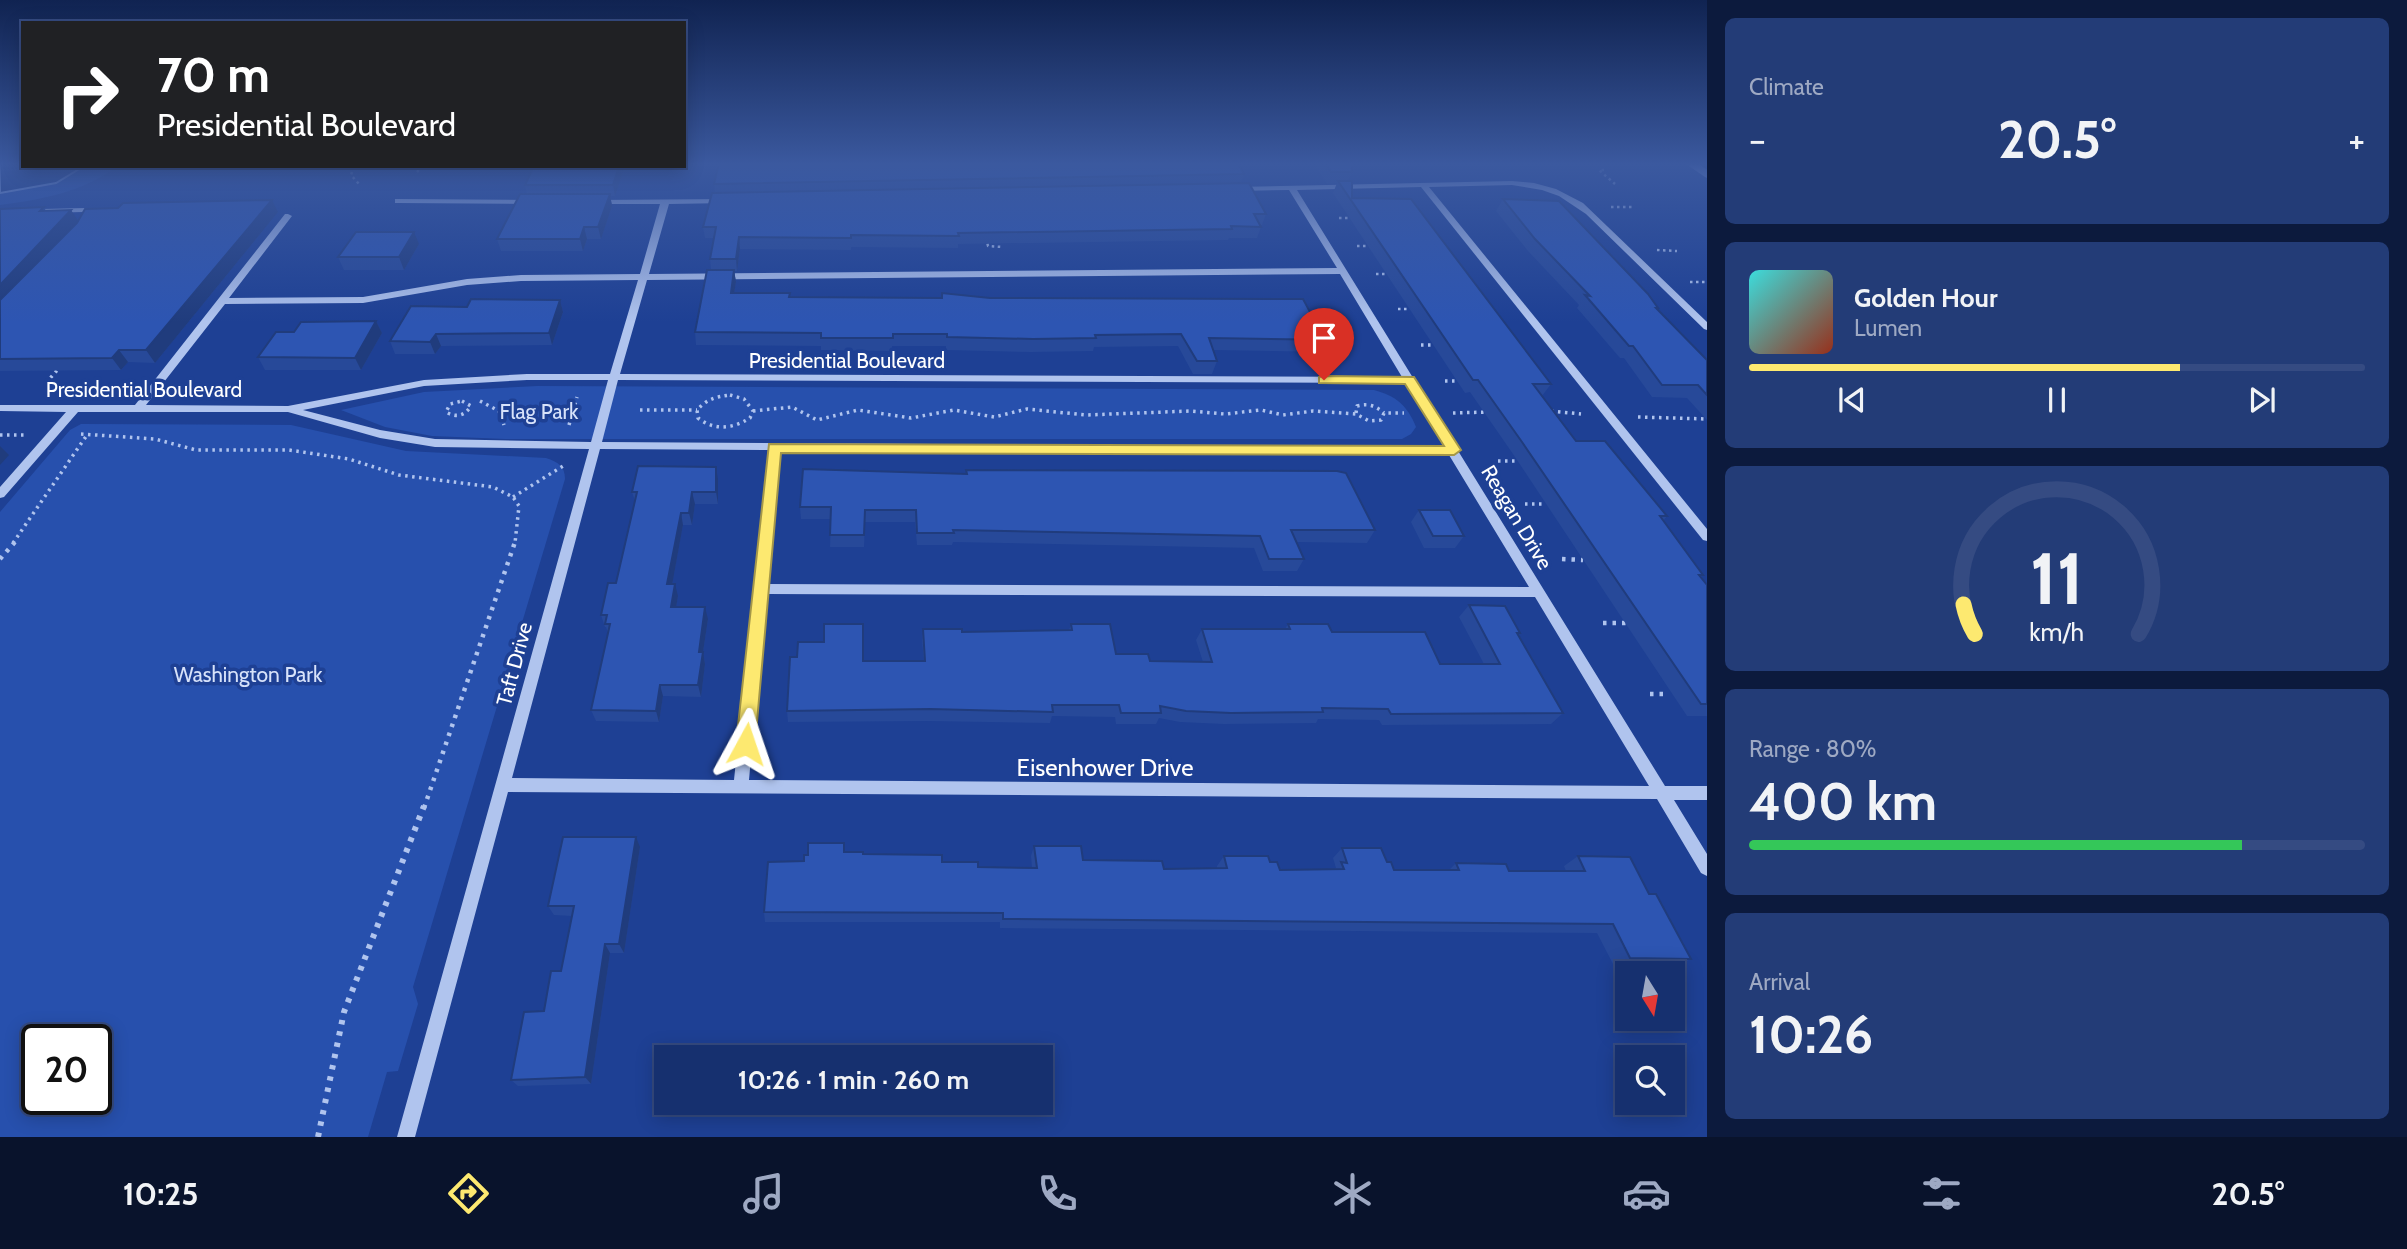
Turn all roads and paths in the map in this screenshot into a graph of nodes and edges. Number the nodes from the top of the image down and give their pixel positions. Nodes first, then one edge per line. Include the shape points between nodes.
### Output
1 (89, 216) edge
2 (289, 216) dead end
3 (661, 216) edge
4 (1310, 216) edge
5 (1448, 216) edge
6 (1593, 216) edge
7 (1339, 218) dead end
8 (1350, 218) edge
9 (80, 230) edge
10 (985, 232) edge
11 (1357, 246) dead end
12 (1376, 246) edge
13 (1003, 247) edge
14 (1657, 250) dead end
15 (1677, 251) dead end
16 (1344, 271) junction
17 (1376, 274) dead end
18 (1387, 274) edge
19 (643, 278) junction
20 (1690, 282) dead end
21 (1707, 282) edge
22 (222, 301) junction
23 (1398, 309) dead end
24 (1409, 309) dead end
25 (1707, 327) edge
26 (1421, 345) dead end
27 (1432, 345) dead end
28 (64, 363) edge
29 (614, 378) junction
30 (1409, 380) junction
31 (1445, 381) dead end
32 (1458, 381) dead end
33 (46, 383) dead end
34 (578, 392) dead end
35 (463, 397) junction
36 (0, 408) edge
37 (75, 408) junction
38 (138, 409) junction
39 (288, 409) junction
40 (640, 410) dead end
41 (697, 410) junction
42 (753, 411) junction
43 (1384, 413) junction
44 (1412, 413) dead end
45 (1356, 414) junction
46 (455, 416) junction
47 (451, 426) dead end
48 (568, 428) dead end
49 (495, 429) dead end
50 (76, 434) dead end
51 (87, 434) junction
52 (595, 446) junction
53 (774, 448) junction
54 (1454, 450) junction
55 (1498, 461) dead end
56 (1530, 461) edge
57 (564, 466) dead end
58 (0, 494) edge
59 (513, 496) junction
60 (1525, 504) dead end
61 (1546, 504) dead end
62 (1707, 537) edge
63 (0, 559) edge
64 (1562, 559) dead end
65 (1583, 559) dead end
66 (760, 589) junction
67 (1539, 592) junction
68 (1603, 622) dead end
69 (1626, 623) dead end
70 (1650, 694) dead end
71 (1668, 694) dead end
72 (503, 785) junction
73 (741, 788) junction
74 (1660, 792) junction
75 (1707, 793) edge
76 (1707, 868) edge
77 (318, 1137) edge
78 (406, 1137) edge

1 - 9 street
2 - 22 street
3 - 19 street, Taft Drive
4 - 16 street, Reagan Drive
5 - 62 street
6 - 25 street
7 - 8 path
10 - 13 path via 988,246
11 - 12 path
14 - 15 path
16 - 19 street
16 - 30 street, Reagan Drive
17 - 18 path
19 - 22 street via 505,278 363,300
19 - 29 street, Taft Drive
20 - 21 path
22 - 38 street
23 - 24 path
26 - 27 path
28 - 33 path
29 - 30 street, Presidential Boulevard
29 - 39 street, Presidential Boulevard via 459,380
29 - 52 street, Taft Drive
30 - 54 street, Reagan Drive
31 - 32 path
34 - 48 path
35 - 46 path via 470,408
35 - 46 path via 447,407 446,412
35 - 49 path via 499,411 506,429
36 - 37 street, Presidential Boulevard
37 - 38 street, Presidential Boulevard
37 - 58 street
38 - 39 street, Presidential Boulevard
39 - 52 street, Presidential Boulevard via 380,435 435,443
40 - 41 path
41 - 42 path via 714,397 730,395 743,398
41 - 42 path via 698,418 714,428 741,424
42 - 45 path via 792,407 817,419 858,410 911,418 954,410 994,417 1027,409 1086,415 1261,410 1283,415 1313,411
43 - 44 path
43 - 45 path via 1384,418 1374,422
43 - 45 path via 1363,404 1357,406
46 - 47 path
50 - 51 path
51 - 59 path via 155,439 196,450 321,454 399,475 493,486
51 - 63 path via 32,522
52 - 53 street, Presidential Boulevard
52 - 72 street, Taft Drive
53 - 54 street, Presidential Boulevard
53 - 66 street
54 - 67 street, Reagan Drive
55 - 56 path
57 - 59 path
59 - 77 path via 519,506 517,536 428,796 344,1012
60 - 61 path
64 - 65 path
66 - 67 street
66 - 73 street
67 - 74 street, Reagan Drive
68 - 69 path
70 - 71 path
72 - 73 street, Eisenhower Drive
72 - 78 street, Taft Drive
73 - 74 street, Eisenhower Drive
74 - 75 street, Eisenhower Drive
74 - 76 street, Reagan Drive

